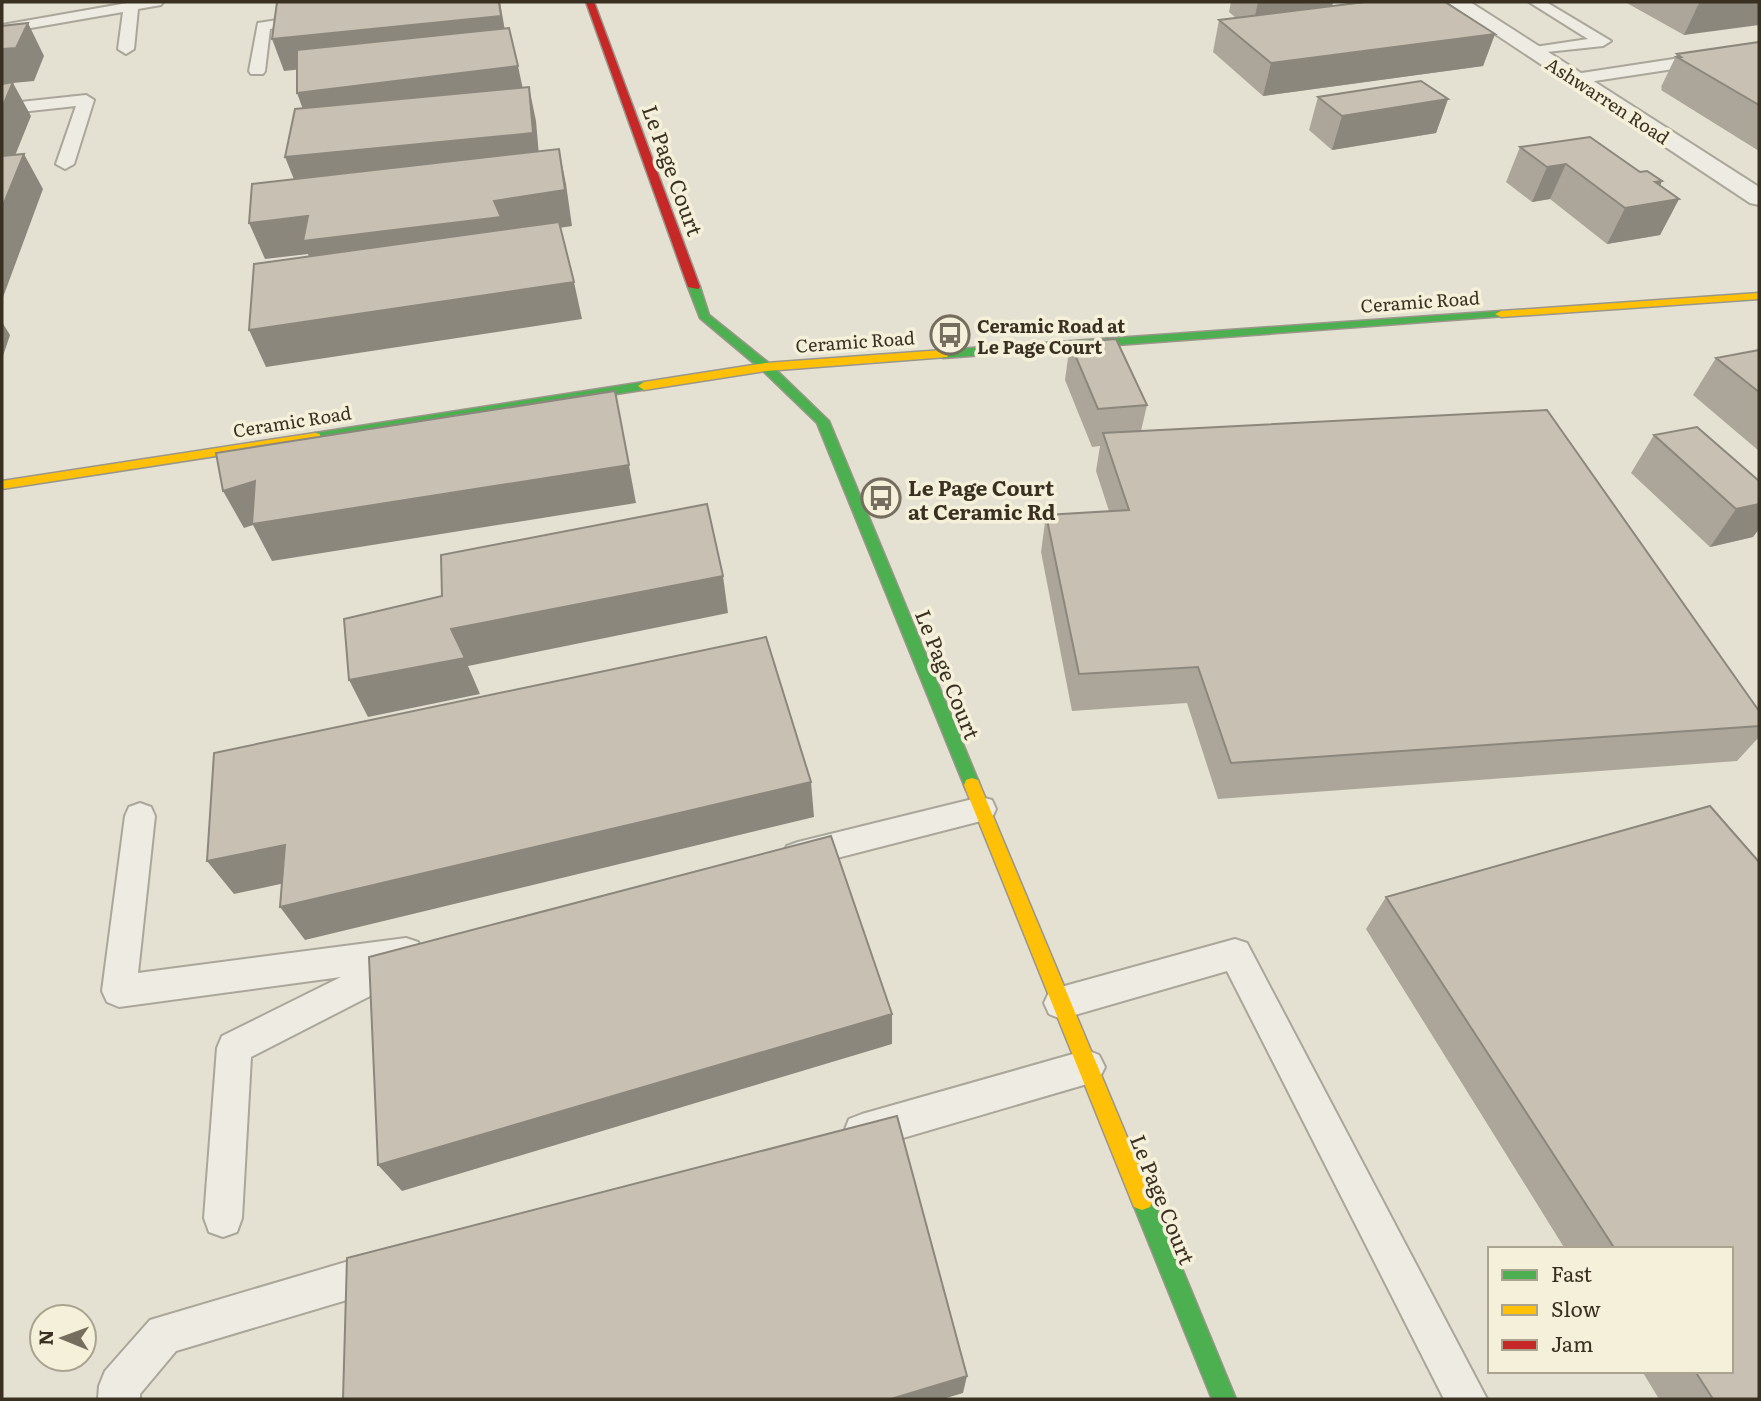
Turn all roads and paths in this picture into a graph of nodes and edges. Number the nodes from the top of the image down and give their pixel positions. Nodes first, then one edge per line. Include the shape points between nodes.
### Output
1 (156, 2) edge
2 (590, 2) edge
3 (1457, 2) edge
4 (1536, 2) edge
5 (131, 7) junction
6 (326, 17) edge
7 (2, 29) edge
8 (126, 49) dead end
9 (1533, 51) junction
10 (1759, 51) edge
11 (257, 71) dead end
12 (1575, 79) junction
13 (2, 109) edge
14 (65, 164) dead end
15 (1759, 198) edge
16 (1759, 296) edge
17 (766, 367) junction
18 (2, 485) edge
19 (981, 809) junction
20 (140, 816) dead end
21 (765, 864) edge
22 (1061, 1003) junction
23 (1087, 1066) junction
24 (832, 1141) edge
25 (223, 1218) dead end
26 (415, 1262) edge
27 (1212, 1396) edge
28 (119, 1399) edge
29 (1466, 1399) edge

1 - 5 lane
2 - 17 street, Le Page Court via 704,316
3 - 9 street, Ashwarren Road
4 - 9 lane via 1603,41
5 - 7 lane
5 - 8 lane
6 - 11 lane via 263,26
9 - 12 street, Ashwarren Road
10 - 12 lane
12 - 15 street, Ashwarren Road
13 - 14 lane via 86,100
16 - 17 street, Ceramic Road
17 - 18 street, Ceramic Road
17 - 19 street, Le Page Court via 823,421
19 - 21 lane
19 - 22 street, Le Page Court
20 - 25 lane via 119,991 433,949 234,1048
22 - 23 street, Le Page Court
22 - 29 lane via 1235,954
23 - 24 lane
23 - 27 street, Le Page Court
26 - 28 lane via 164,1334 120,1386

